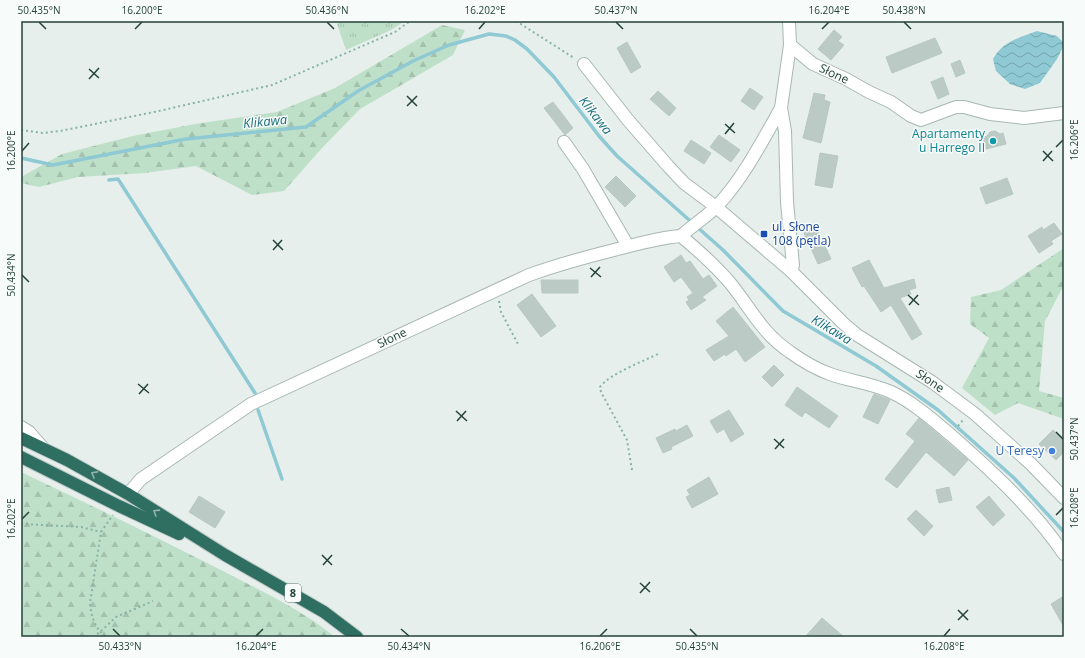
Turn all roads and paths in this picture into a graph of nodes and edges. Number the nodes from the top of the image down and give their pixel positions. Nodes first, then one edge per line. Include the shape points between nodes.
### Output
1 (410, 21) edge
2 (516, 21) edge
3 (790, 21) edge
4 (790, 45) junction
5 (584, 64) joint
6 (781, 108) junction
7 (1064, 113) edge
8 (21, 130) edge
9 (564, 142) dead end
10 (716, 207) junction
11 (685, 232) junction
12 (628, 246) junction
13 (791, 271) junction
14 (499, 288) junction
15 (518, 344) dead end
16 (660, 353) dead end
17 (21, 427) edge
18 (21, 438) edge
19 (43, 448) junction
20 (21, 457) edge
21 (632, 470) dead end
22 (128, 494) junction
23 (1064, 498) edge
24 (119, 506) junction
25 (108, 522) dead end
26 (21, 524) edge
27 (101, 532) junction
28 (1064, 554) edge
29 (225, 555) junction
30 (153, 601) dead end
31 (100, 632) junction
32 (93, 637) edge
33 (105, 637) edge
34 (357, 637) edge

1 - 8 path via 395,32 272,85 60,132
2 - 5 path
3 - 4 street
4 - 6 street
4 - 7 street, Słone via 813,64 891,102 921,120 956,107 1024,118
5 - 10 street, Słone via 668,166 684,183
6 - 10 street via 757,150
6 - 13 street via 785,131 787,202 794,265
9 - 12 street
10 - 11 street
10 - 13 street, Słone
11 - 12 street, Słone
11 - 28 street via 774,340 791,353 830,374 891,392 925,413 989,469 1026,506
12 - 14 street, Słone via 567,262
13 - 23 street, Słone via 857,335 932,382 975,414 1031,464
14 - 15 path via 498,301 501,312
14 - 22 street, Słone via 251,404 141,478
16 - 21 path via 604,381 600,387 626,440
17 - 19 street
18 - 19 highway, 8
22 -> 19 highway, 8
20 - 24 highway, 8
22 - 24 highway
29 -> 22 highway, 8
24 - 29 highway, 8
25 - 27 path
26 - 27 path via 82,528
27 - 31 path via 90,603 94,624
29 - 34 highway, 8 via 324,612
30 - 31 path via 116,617
31 - 32 path
31 - 33 path

